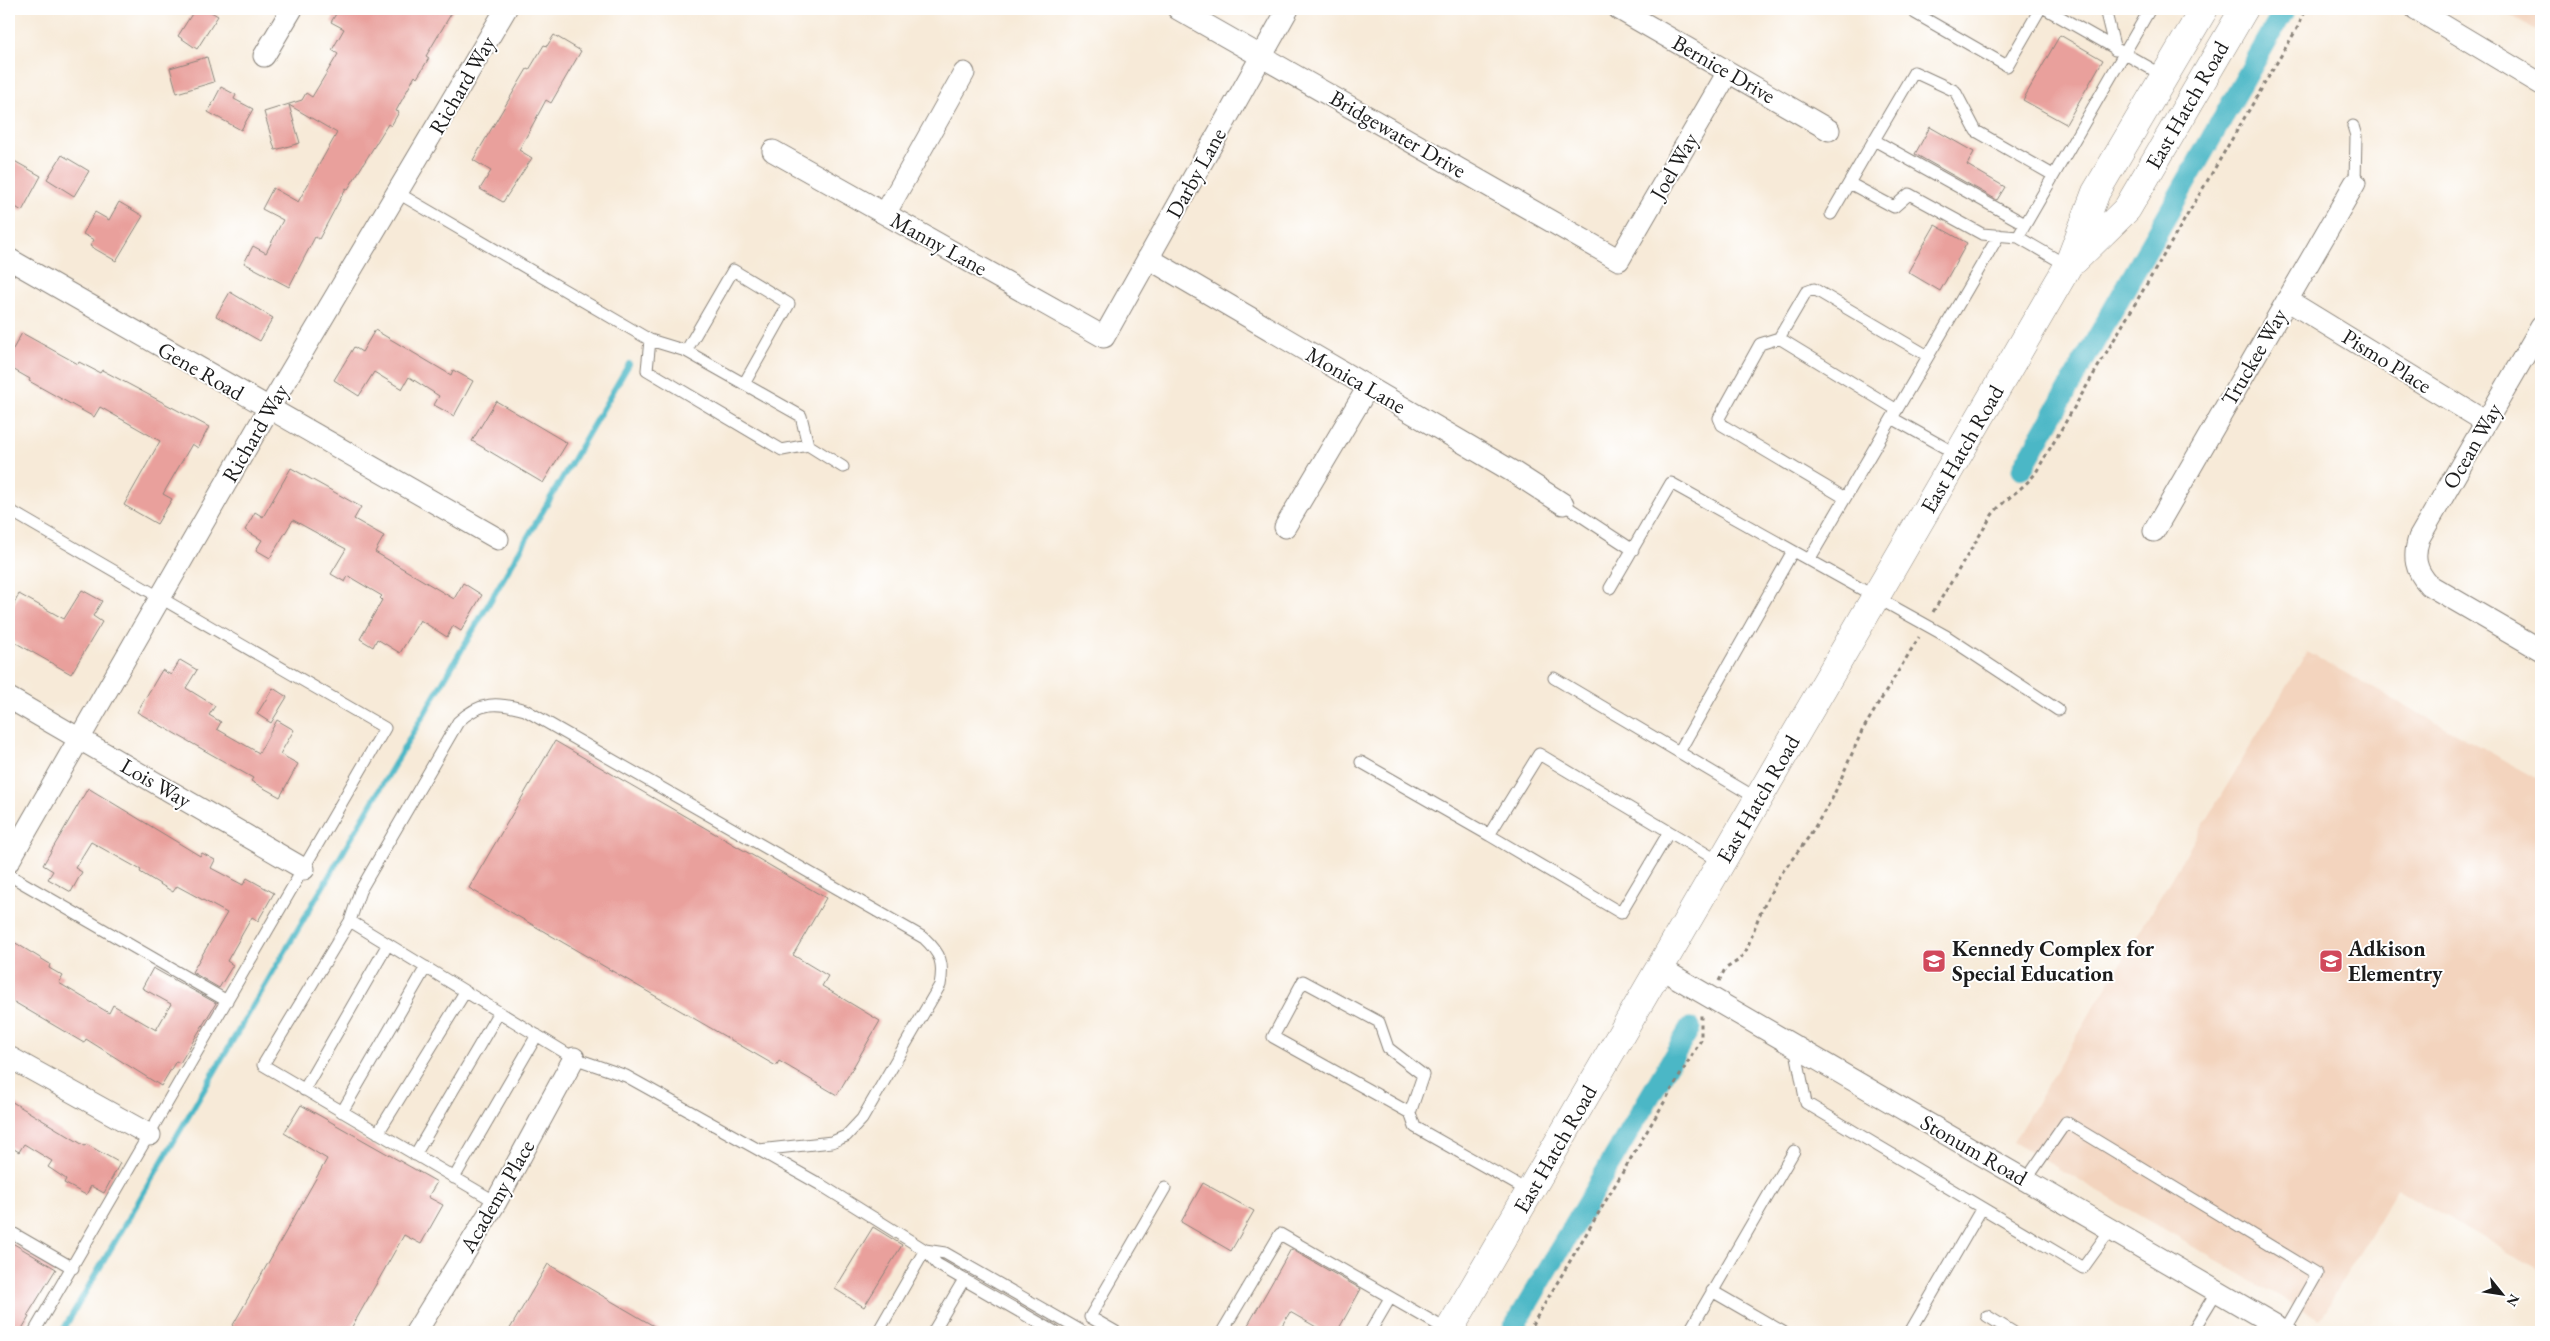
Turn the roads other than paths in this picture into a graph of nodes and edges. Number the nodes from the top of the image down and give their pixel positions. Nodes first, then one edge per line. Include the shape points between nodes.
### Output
1 (292, 9) edge
2 (506, 9) edge
3 (1178, 9) edge
4 (1288, 9) edge
5 (1619, 9) edge
6 (1918, 9) edge
7 (2040, 9) edge
8 (2046, 9) edge
9 (2105, 9) edge
10 (2204, 9) edge
11 (2244, 9) edge
12 (2416, 9) edge
13 (2146, 11) edge
14 (2119, 52) junction
15 (264, 56) dead end
16 (1260, 56) junction
17 (1728, 72) junction
18 (964, 74) dead end
19 (2164, 76) junction
20 (2541, 84) edge
21 (2353, 126) dead end
22 (1829, 130) dead end
23 (1874, 140) junction
24 (773, 150) dead end
25 (2053, 175) junction
26 (1849, 183) junction
27 (2355, 183) joint
28 (398, 193) junction
29 (885, 214) junction
30 (1831, 214) dead end
31 (2025, 224) junction
32 (1999, 235) junction
33 (2018, 237) junction
34 (1148, 258) junction
35 (9, 259) edge
36 (1619, 260) joint
37 (2068, 266) junction
38 (2287, 300) junction
39 (2541, 326) edge
40 (1104, 338) joint
41 (1779, 338) junction
42 (650, 340) junction
43 (686, 351) junction
44 (1928, 356) junction
45 (744, 384) junction
46 (1368, 387) junction
47 (268, 410) junction
48 (1894, 414) junction
49 (2486, 422) junction
50 (808, 445) junction
51 (1958, 455) junction
52 (843, 466) dead end
53 (1845, 498) junction
54 (1563, 504) joint
55 (9, 510) edge
56 (1284, 527) dead end
57 (2154, 531) dead end
58 (498, 539) dead end
59 (1633, 550) junction
60 (1793, 551) junction
61 (1809, 560) junction
62 (1610, 588) dead end
63 (1876, 596) junction
64 (160, 600) junction
65 (2541, 650) edge
66 (1554, 678) dead end
67 (9, 698) edge
68 (2058, 710) dead end
69 (80, 739) junction
70 (1679, 752) junction
71 (1361, 762) dead end
72 (1758, 799) junction
73 (1669, 832) junction
74 (1490, 835) junction
75 (9, 860) edge
76 (1720, 862) junction
77 (304, 869) junction
78 (9, 875) edge
79 (350, 921) junction
80 (388, 944) junction
81 (426, 967) junction
82 (1660, 968) junction
83 (465, 992) junction
84 (227, 1001) junction
85 (499, 1012) junction
86 (537, 1035) junction
87 (1795, 1046) junction
88 (9, 1057) edge
89 (574, 1058) junction
90 (304, 1090) junction
91 (342, 1112) junction
92 (1410, 1113) junction
93 (378, 1133) junction
94 (150, 1135) junction
95 (759, 1150) junction
96 (1794, 1151) dead end
97 (415, 1155) junction
98 (454, 1178) junction
99 (2026, 1180) junction
100 (1165, 1188) dead end
101 (1530, 1192) junction
102 (496, 1202) junction
103 (1982, 1208) junction
104 (2111, 1229) junction
105 (9, 1231) edge
106 (925, 1250) junction
107 (73, 1268) junction
108 (963, 1281) junction
109 (2217, 1291) junction
110 (1712, 1292) junction
111 (1390, 1298) junction
112 (1987, 1316) dead end
113 (34, 1332) edge
114 (416, 1332) edge
115 (878, 1332) edge
116 (933, 1332) edge
117 (1055, 1332) edge
118 (1083, 1332) edge
119 (1116, 1332) edge
120 (1222, 1332) edge
121 (1370, 1332) edge
122 (1449, 1332) edge
123 (1689, 1332) edge
124 (1783, 1332) edge
125 (1910, 1332) edge
126 (2013, 1332) edge
127 (2192, 1332) edge
128 (2286, 1332) edge

1 - 15 street
2 - 28 street, Richard Way
3 - 16 street, Bridgewater Drive
4 - 16 street, Darby Lane
5 - 17 street, Bernice Drive
6 - 7 lane via 1915,13 2007,66
8 - 14 lane
9 - 14 lane
10 - 19 main road, East Hatch Road
11 - 37 main road, East Hatch Road via 2127,209
12 - 20 street
13 - 14 lane
14 - 19 lane
14 - 25 lane
16 - 34 street, Darby Lane
16 - 36 street, Bridgewater Drive
17 - 22 street, Bernice Drive
17 - 36 street, Joel Way
18 - 29 street
19 - 37 main road, East Hatch Road via 2096,192
21 - 27 lane via 2356,136
23 - 25 lane via 1914,72 1956,91 1976,131
23 - 26 lane
23 - 31 lane
24 - 29 street, Manny Lane
25 - 31 lane
26 - 30 lane
26 - 32 lane via 1894,207 1910,194 1982,234
27 - 38 street, Truckee Way
28 - 42 lane
28 - 47 street, Richard Way
29 - 40 street, Manny Lane
31 - 33 lane
32 - 33 lane
32 - 44 lane
33 - 37 lane
34 - 40 street, Darby Lane
34 - 46 street, Monica Lane
35 - 47 street, Gene Road
37 - 51 main road, East Hatch Road
38 - 49 street, Pismo Place
38 - 57 street, Truckee Way
39 - 49 street, Ocean Way
41 - 44 lane via 1806,292 1814,289
41 - 48 lane
41 - 53 lane via 1760,344 1719,418 1722,425
42 - 43 lane
42 - 50 lane via 647,370 782,450
43 - 45 lane
43 - 45 lane via 733,270 789,304
44 - 48 lane
45 - 50 lane via 801,416
46 - 54 street, Monica Lane
46 - 56 street
47 - 58 street, Gene Road
47 - 64 street, Richard Way
48 - 51 lane
48 - 53 lane
49 - 65 street, Ocean Way via 2419,538 2414,556 2417,569 2429,585
50 - 52 lane
51 - 63 main road, East Hatch Road
53 - 61 lane
54 - 59 lane
55 - 64 lane
59 - 60 lane via 1671,483
59 - 62 lane
60 - 61 lane
60 - 70 lane
61 - 63 lane
63 - 68 lane via 1926,624
63 - 72 main road, East Hatch Road
64 - 69 street, Richard Way
64 - 77 lane via 385,728
66 - 70 lane
67 - 69 street, Lois Way
69 - 75 street, Richard Way
69 - 77 street, Lois Way
70 - 72 lane
71 - 74 lane
72 - 76 main road, East Hatch Road
73 - 74 lane via 1621,913
73 - 74 lane via 1538,754
73 - 76 lane
76 - 82 main road, East Hatch Road
77 - 84 lane
78 - 84 lane
79 - 80 lane
79 - 90 lane via 263,1065
79 - 95 lane via 360,891 458,722 469,712 484,706 503,704 525,710 924,938 937,950 943,968 940,985 862,1119 846,1136 832,1142
80 - 81 lane
80 - 90 lane
81 - 83 lane
81 - 91 lane
82 - 87 street, Stonum Road
82 - 101 main road, East Hatch Road
83 - 85 lane
83 - 93 lane
84 - 94 lane
85 - 86 lane
85 - 97 lane
86 - 89 lane
86 - 98 lane
87 - 99 street, Stonum Road
87 - 103 lane via 1806,1104
88 - 94 street
89 - 95 lane via 626,1076
89 - 102 street, Academy Place
90 - 91 lane
91 - 93 lane
92 - 92 lane via 1274,1037 1303,981 1379,1022 1388,1048 1423,1075
92 - 101 lane via 1415,1127
93 - 97 lane
94 - 107 lane
95 - 106 lane
96 - 110 lane
97 - 98 lane
98 - 102 lane
99 - 104 street, Stonum Road
99 - 128 lane via 2066,1122 2317,1274
100 - 119 lane via 1090,1317
101 - 122 main road, East Hatch Road
102 - 114 street, Academy Place
103 - 104 lane via 2083,1268
103 - 125 lane
104 - 109 street, Stonum Road
105 - 107 lane
106 - 108 lane via 936,1264
106 - 115 lane
106 - 118 lane via 945,1253
107 - 113 lane
108 - 116 lane
108 - 117 lane
109 - 127 lane
109 - 128 street, Stonum Road
110 - 123 lane
110 - 124 lane
111 - 120 lane via 1280,1234
111 - 121 lane
111 - 122 lane
112 - 126 lane

